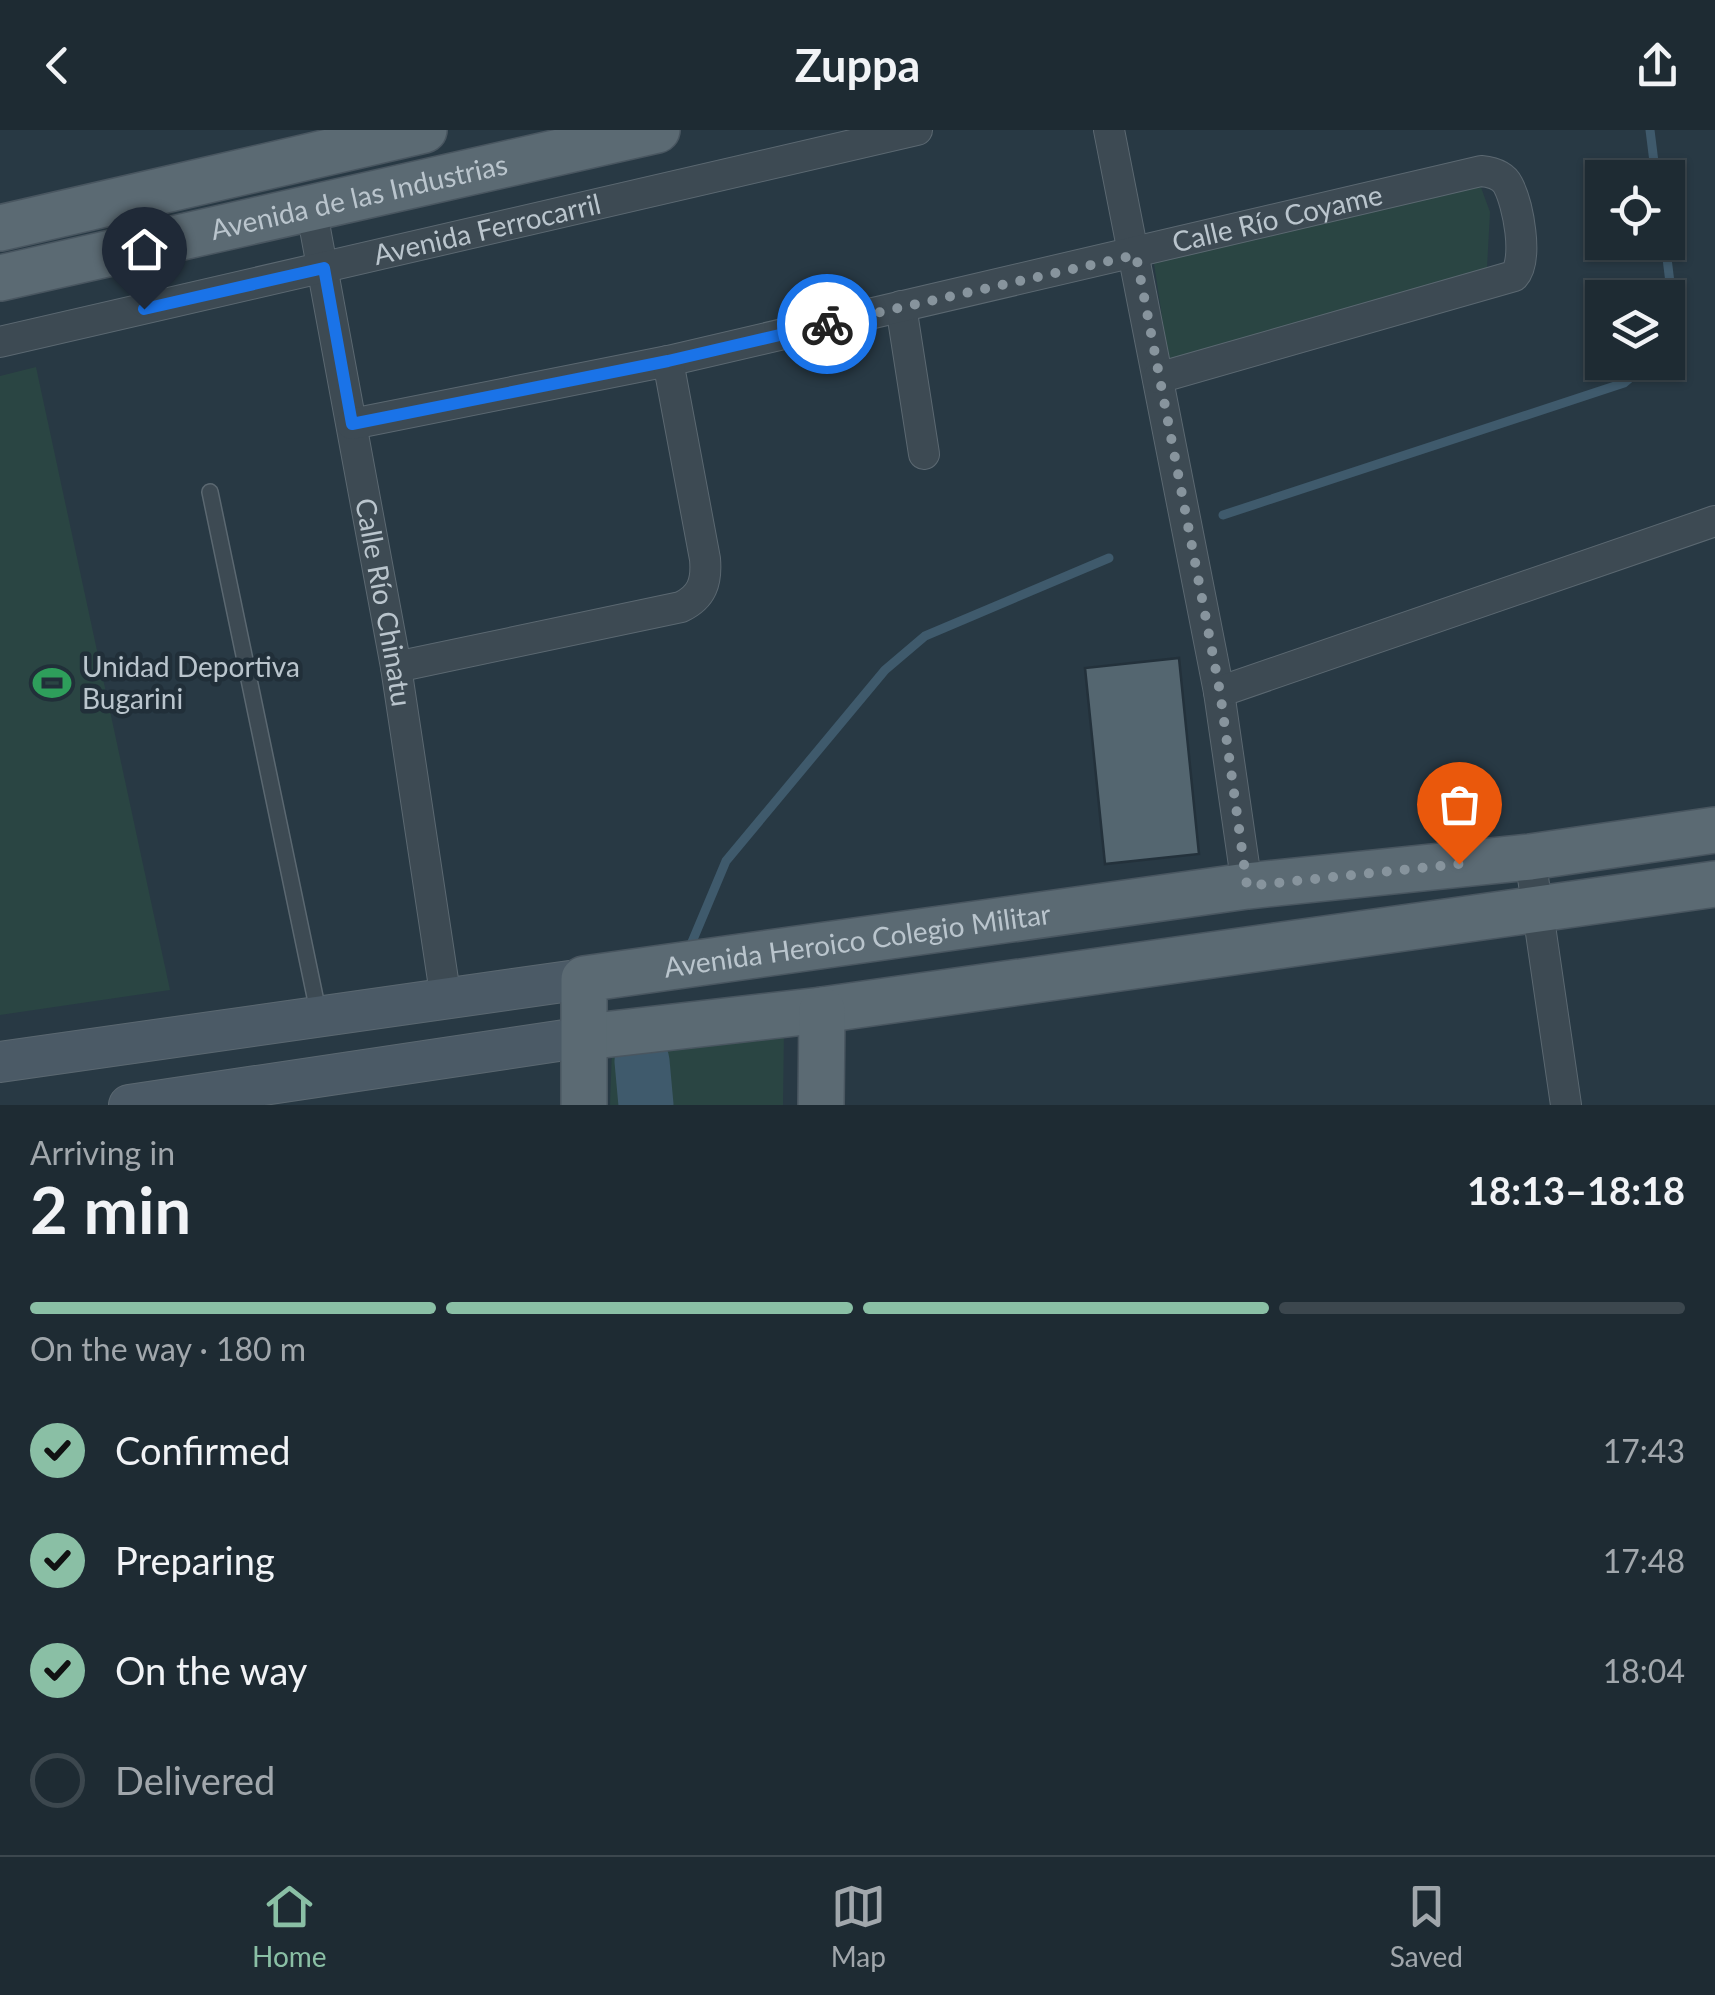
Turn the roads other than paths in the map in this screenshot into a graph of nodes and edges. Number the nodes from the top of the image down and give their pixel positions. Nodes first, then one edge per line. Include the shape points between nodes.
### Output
1 (424, 130) edge
2 (657, 130) edge
3 (917, 130) edge
4 (1109, 130) edge
5 (310, 207) junction
6 (0, 228) edge
7 (1136, 255) junction
8 (324, 268) junction
9 (0, 278) edge
10 (900, 306) junction
11 (0, 342) edge
12 (668, 361) junction
13 (1158, 378) junction
14 (352, 424) junction
15 (924, 454) dead end
16 (210, 492) dead end
17 (1715, 521) edge
18 (396, 667) junction
19 (1220, 692) junction
20 (1715, 830) edge
21 (1530, 857) junction
22 (1715, 884) edge
23 (1247, 886) junction
24 (1541, 908) junction
25 (584, 979) junction
26 (446, 1000) junction
27 (822, 1010) junction
28 (319, 1016) junction
29 (585, 1037) junction
30 (0, 1062) edge
31 (129, 1105) edge
32 (584, 1105) edge
33 (821, 1105) edge
34 (1566, 1105) edge

1 - 6 main road, Avenida de las Industrias
2 - 5 main road, Avenida de las Industrias
3 - 8 street, Avenida Ferrocarril
4 - 7 street
5 - 8 street, Calle Río Chinatu
5 - 9 main road, Avenida de las Industrias
7 - 10 street, Calle Río Coyame
7 - 13 street
7 - 13 street, Calle Río Coyame via 1481,171 1508,185 1524,255 1506,279
8 - 11 street, Avenida Ferrocarril
8 - 14 street, Calle Río Chinatu
10 - 12 street, Calle Río Coyame
10 - 15 street
12 - 14 street, Calle Río Coyame
12 - 18 street via 705,559 694,601
13 - 19 street
14 - 18 street, Calle Río Chinatu
16 - 28 lane
17 - 19 street
18 - 26 street, Calle Río Chinatu
19 - 23 street
20 - 21 main road, Avenida Heroico Colegio Militar
21 - 23 main road, Avenida Heroico Colegio Militar
21 - 24 street
22 - 24 main road
23 - 25 main road, Avenida Heroico Colegio Militar
24 - 27 main road
24 - 34 street
25 - 26 main road, Avenida Heroico Colegio Militar
25 - 29 main road
26 - 28 main road, Avenida Heroico Colegio Militar
27 - 29 main road
27 - 33 main road
28 - 30 main road, Avenida Heroico Colegio Militar
29 - 31 main road
29 - 32 main road

